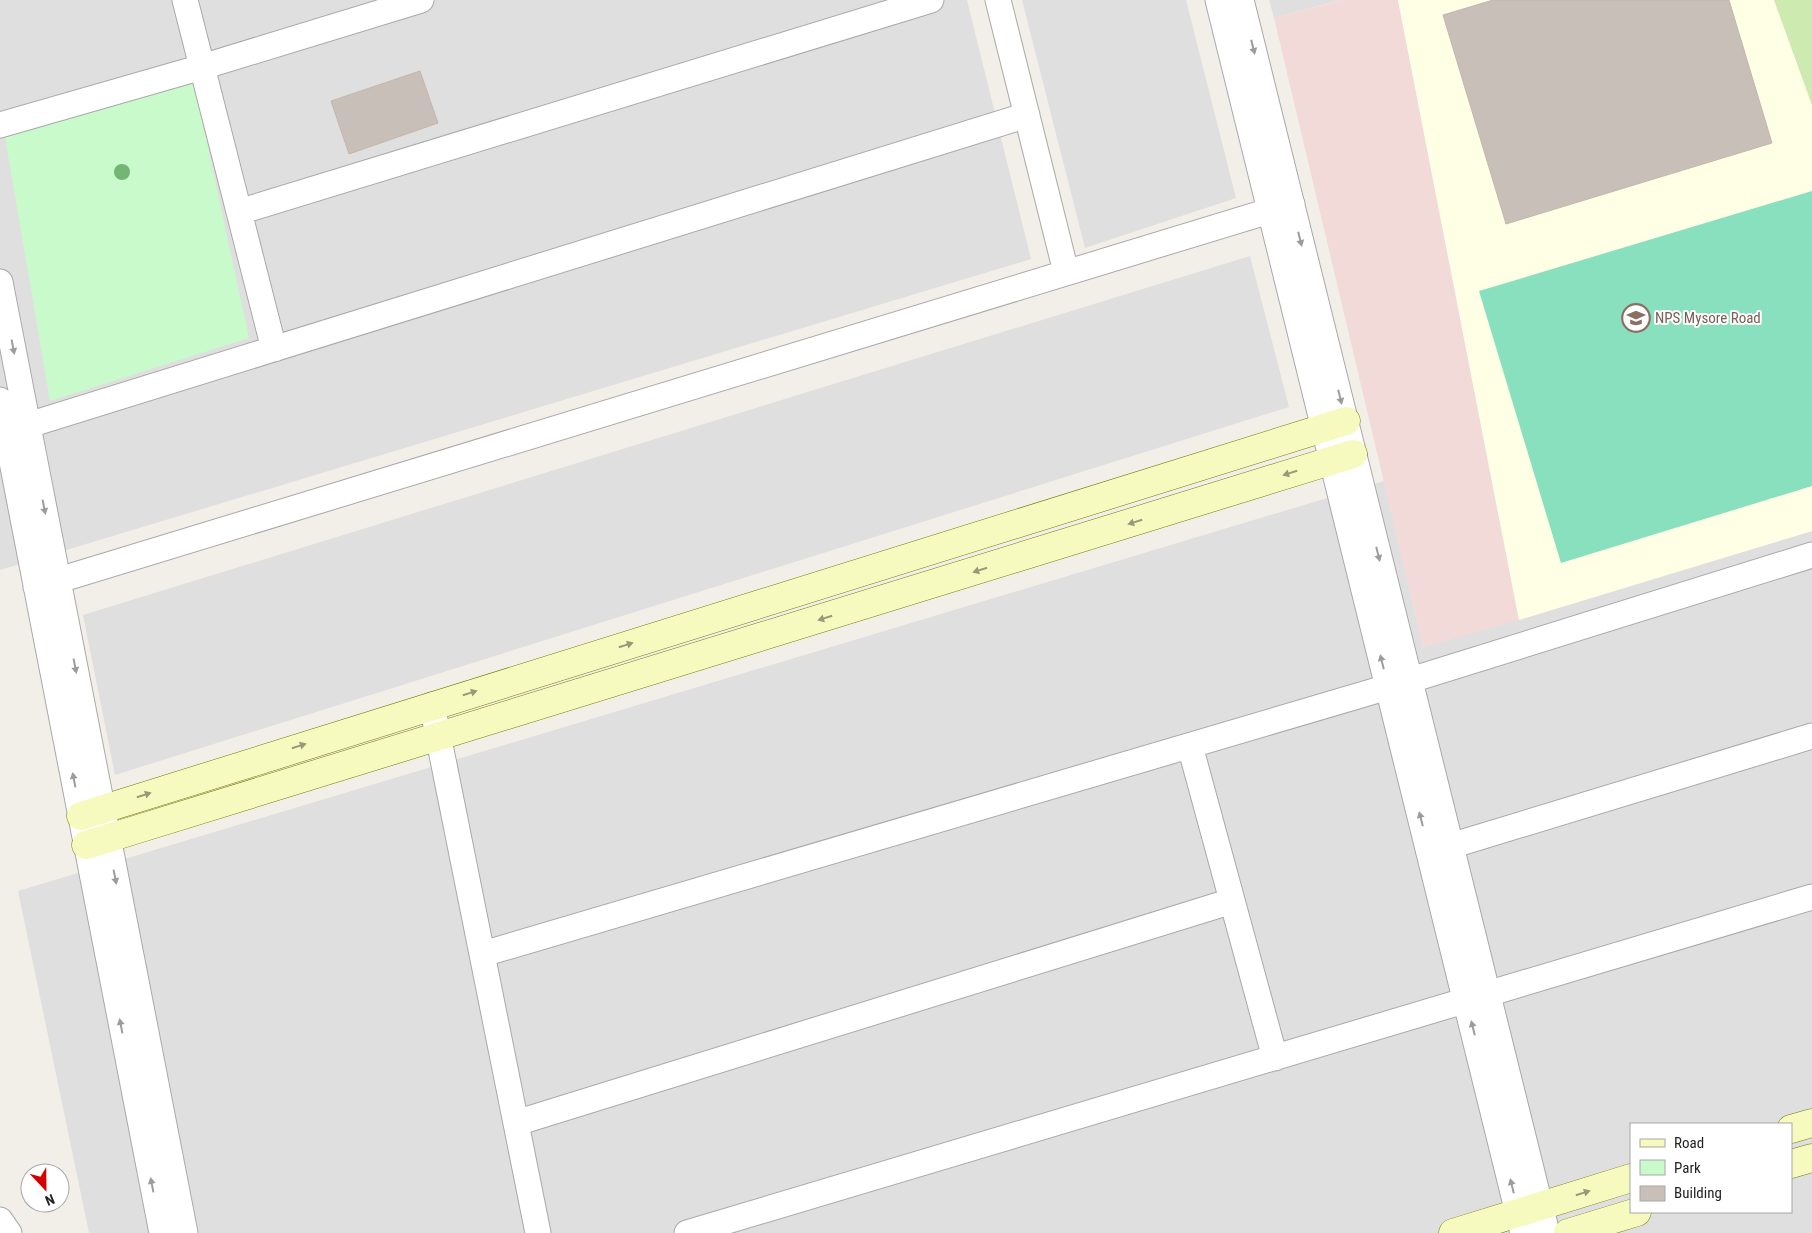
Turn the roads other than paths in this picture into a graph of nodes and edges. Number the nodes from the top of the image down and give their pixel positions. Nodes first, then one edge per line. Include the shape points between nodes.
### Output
1 (185, 0) edge
2 (422, 0) edge
3 (932, 0) edge
4 (998, 0) edge
5 (1218, 0) edge
6 (1241, 0) edge
7 (202, 67) junction
8 (1027, 115) junction
9 (0, 125) edge
10 (1281, 207) junction
11 (239, 212) junction
12 (1066, 272) junction
13 (0, 282) edge
14 (274, 349) junction
15 (0, 400) edge
16 (1335, 424) junction
17 (17, 428) junction
18 (1343, 457) junction
19 (1812, 556) edge
20 (47, 584) junction
21 (1399, 684) junction
22 (432, 705) junction
23 (1812, 736) edge
24 (439, 738) junction
25 (1190, 746) junction
26 (91, 812) junction
27 (97, 842) junction
28 (1440, 849) junction
29 (1812, 897) edge
30 (1232, 901) junction
31 (483, 954) junction
32 (1477, 997) junction
33 (1275, 1058) junction
34 (516, 1123) junction
35 (1812, 1123) edge
36 (1792, 1129) edge
37 (1812, 1158) edge
38 (1792, 1164) edge
39 (1630, 1178) edge
40 (1634, 1213) edge
41 (1527, 1217) edge
42 (0, 1220) edge
43 (9, 1233) edge
44 (162, 1233) edge
45 (185, 1233) edge
46 (538, 1233) edge
47 (686, 1233) edge
48 (1453, 1233) edge
49 (1547, 1233) edge
50 (1568, 1233) edge

1 - 7 street
2 - 7 street
3 - 11 street
4 - 8 street
5 - 10 street
6 -> 10 street
7 - 9 street
7 - 11 street
8 - 12 street
8 - 14 street
10 - 12 street
10 - 16 street
11 - 14 street
12 - 20 street
13 -> 17 street
14 - 17 street
15 - 17 street
16 - 18 street
22 -> 16 street
17 - 20 street
18 - 21 street
18 -> 24 street
19 - 21 street
20 - 26 street
21 - 25 street
21 - 28 street
22 - 24 street
26 -> 22 street
23 - 28 street
24 - 27 street
24 - 31 street
25 - 30 street
25 - 31 street
26 - 27 street
44 -> 27 street
27 -> 45 street
28 - 32 street
29 - 32 street
30 - 33 street
30 - 34 street
31 - 34 street
32 - 33 street
32 - 41 street
33 - 47 street
34 - 46 street
35 - 36 street
37 - 38 street
41 -> 39 street
40 - 50 street
41 - 48 street
41 - 49 street
42 - 43 street

